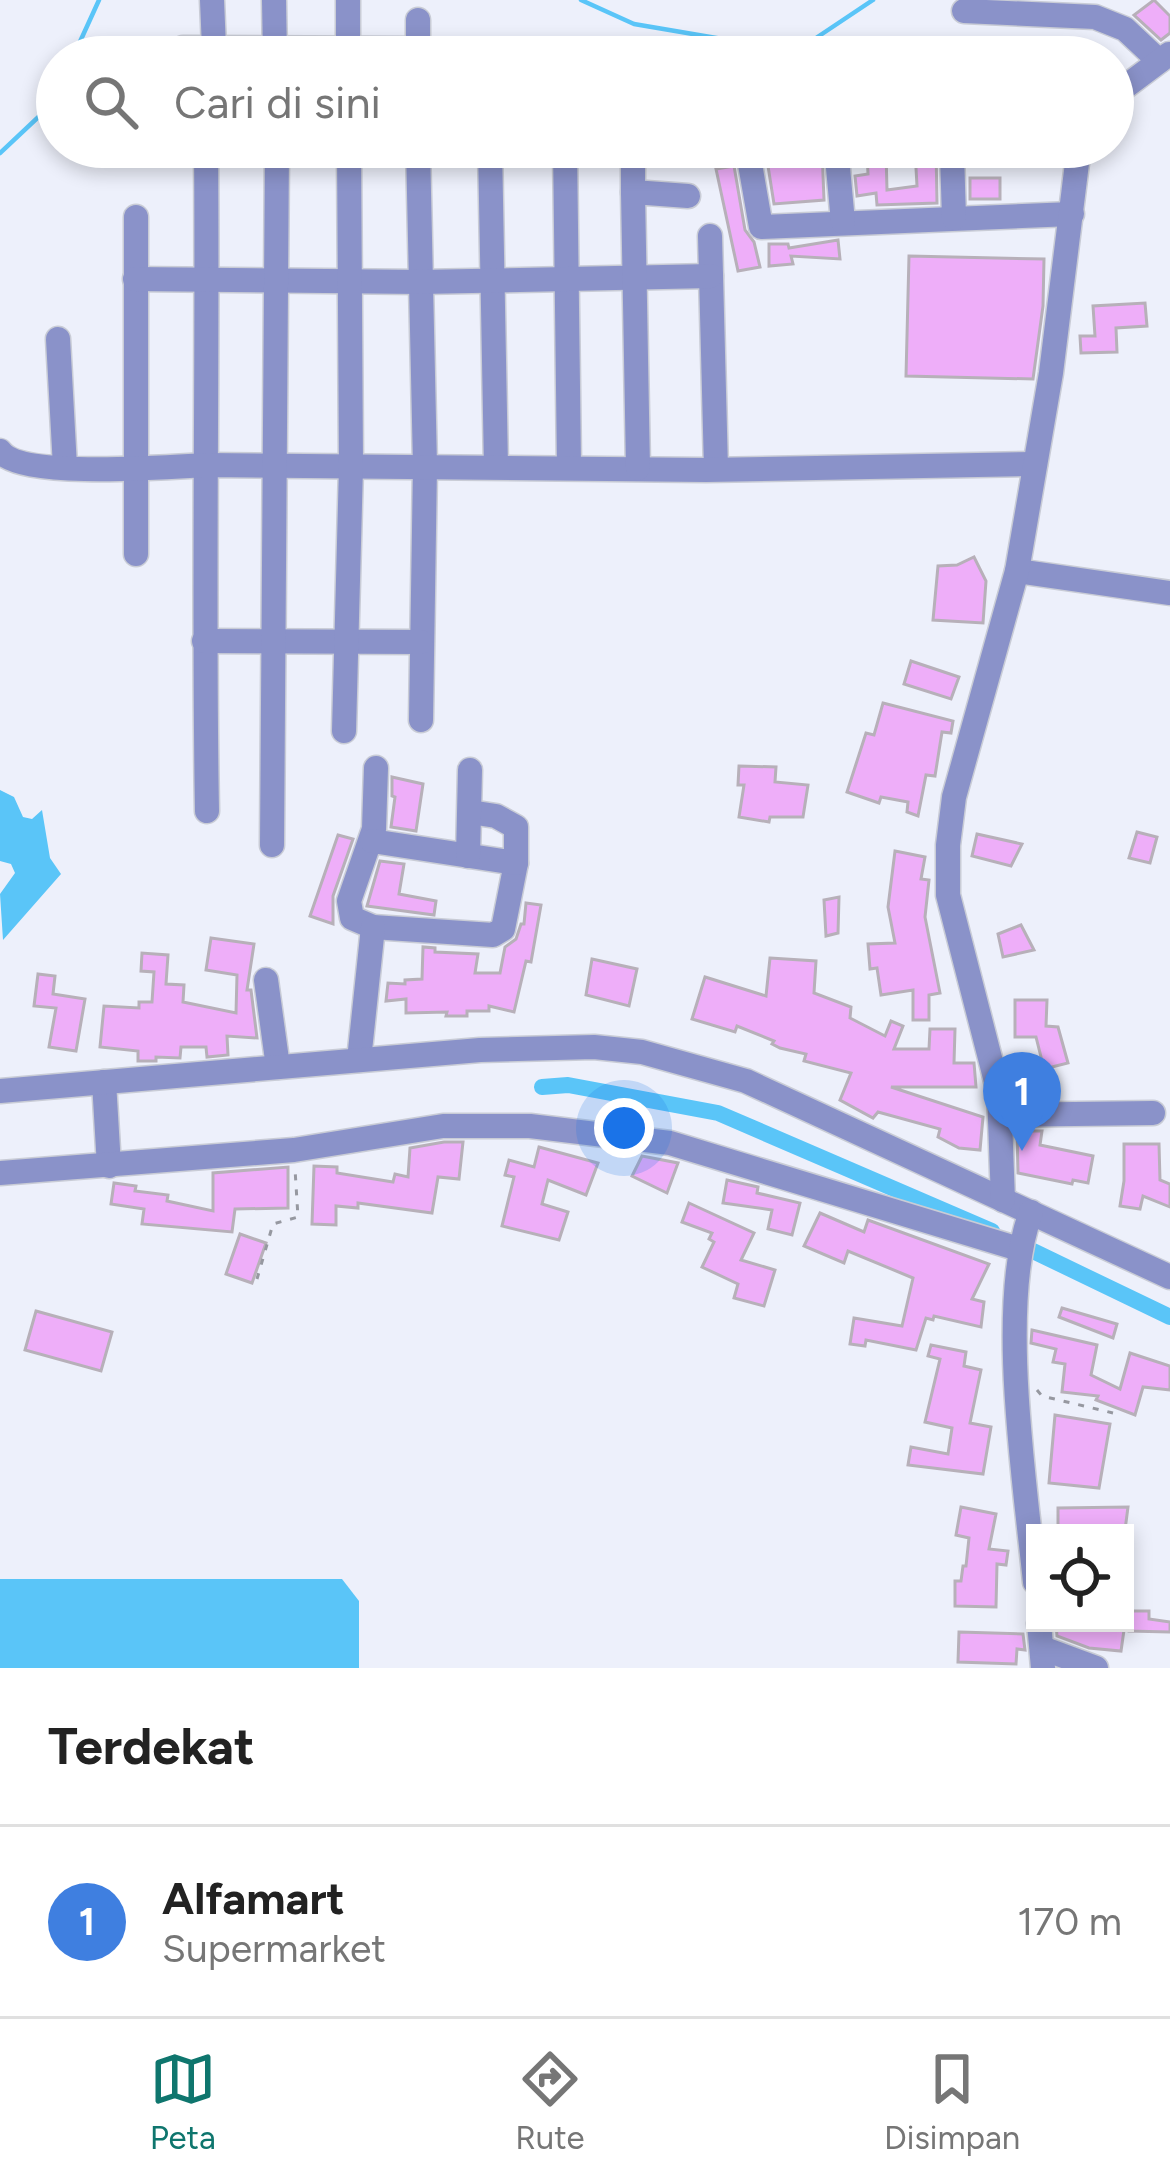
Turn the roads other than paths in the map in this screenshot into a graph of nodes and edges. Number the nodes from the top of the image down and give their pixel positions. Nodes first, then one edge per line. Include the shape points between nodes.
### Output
1 (212, 0) edge
2 (274, 0) edge
3 (348, 0) edge
4 (964, 11) dead end
5 (418, 20) dead end
6 (214, 36) edge
7 (275, 36) edge
8 (348, 36) edge
9 (418, 36) edge
10 (1165, 57) edge
11 (1134, 80) edge
12 (206, 168) edge
13 (277, 168) edge
14 (349, 168) edge
15 (418, 168) edge
16 (491, 168) edge
17 (565, 168) edge
18 (633, 168) edge
19 (751, 168) edge
20 (838, 168) edge
21 (952, 168) edge
22 (1077, 168) edge
23 (633, 192) junction
24 (688, 196) dead end
25 (1072, 214) junction
26 (136, 217) dead end
27 (954, 218) junction
28 (843, 222) junction
29 (710, 236) dead end
30 (711, 276) junction
31 (637, 278) junction
32 (136, 279) junction
33 (207, 279) junction
34 (276, 280) junction
35 (495, 280) junction
36 (568, 280) junction
37 (350, 282) junction
38 (421, 282) junction
39 (58, 339) dead end
40 (0, 451) edge
41 (1035, 464) junction
42 (207, 465) junction
43 (274, 465) junction
44 (425, 466) junction
45 (65, 467) junction
46 (350, 467) junction
47 (496, 467) junction
48 (569, 467) junction
49 (638, 469) junction
50 (716, 469) junction
51 (134, 470) junction
52 (136, 554) dead end
53 (1017, 571) junction
54 (1170, 593) edge
55 (204, 641) junction
56 (422, 642) junction
57 (273, 643) junction
58 (346, 643) junction
59 (421, 721) dead end
60 (344, 731) dead end
61 (376, 769) dead end
62 (470, 770) dead end
63 (207, 811) dead end
64 (470, 812) junction
65 (371, 841) junction
66 (272, 845) dead end
67 (468, 856) junction
68 (516, 863) junction
69 (373, 927) junction
70 (266, 980) dead end
71 (359, 1060) junction
72 (278, 1066) junction
73 (104, 1082) junction
74 (0, 1091) edge
75 (1153, 1113) dead end
76 (1001, 1115) junction
77 (109, 1166) junction
78 (0, 1173) edge
79 (1003, 1199) junction
80 (1031, 1212) junction
81 (1018, 1249) junction
82 (1170, 1277) edge
83 (1030, 1524) edge
84 (1041, 1646) edge
85 (1096, 1668) edge

1 - 6 street
2 - 7 street
3 - 8 street
4 - 10 street via 1095,17
5 - 9 street
10 - 11 street
12 - 33 street
13 - 34 street
14 - 37 street
15 - 38 street
16 - 35 street
17 - 36 street
18 - 23 street
19 - 28 street via 761,227
20 - 28 street
21 - 27 street
22 - 25 street
23 - 24 street
23 - 31 street
25 - 27 street
25 - 41 street
26 - 32 street
27 - 28 street
29 - 30 street
30 - 31 street
30 - 50 street
31 - 36 street
31 - 49 street
32 - 33 street
32 - 51 street
33 - 34 street
33 - 42 street
34 - 37 street
34 - 43 street
35 - 36 street
35 - 38 street
35 - 47 street
36 - 48 street
37 - 38 street
37 - 46 street
38 - 44 street
39 - 45 street
40 - 45 street via 16,464
41 - 50 street
41 - 53 street
42 - 43 street
42 - 51 street
42 - 55 street
43 - 46 street
43 - 57 street
44 - 46 street
44 - 47 street
44 - 56 street
45 - 51 street
46 - 58 street
47 - 48 street
48 - 49 street
49 - 50 street
51 - 52 street
53 - 54 street
53 - 76 street via 954,797 947,874
55 - 57 street
55 - 63 street
56 - 58 street
56 - 59 street
57 - 58 street
57 - 66 street
58 - 60 street
61 - 65 street
62 - 64 street
64 - 67 street
64 - 68 street via 516,827
65 - 67 street
65 - 69 street via 348,911
67 - 68 street
68 - 69 street via 500,932
69 - 71 street
70 - 72 street
71 - 72 street
71 - 79 street via 539,1047 642,1052 746,1081
72 - 73 street
73 - 74 street
73 - 77 street
75 - 76 street
76 - 79 street
77 - 78 street
77 - 81 street via 294,1150 442,1126 530,1126 732,1160
79 - 80 street
80 - 81 street
80 - 82 street
81 - 83 street via 1017,1365
84 - 85 street

